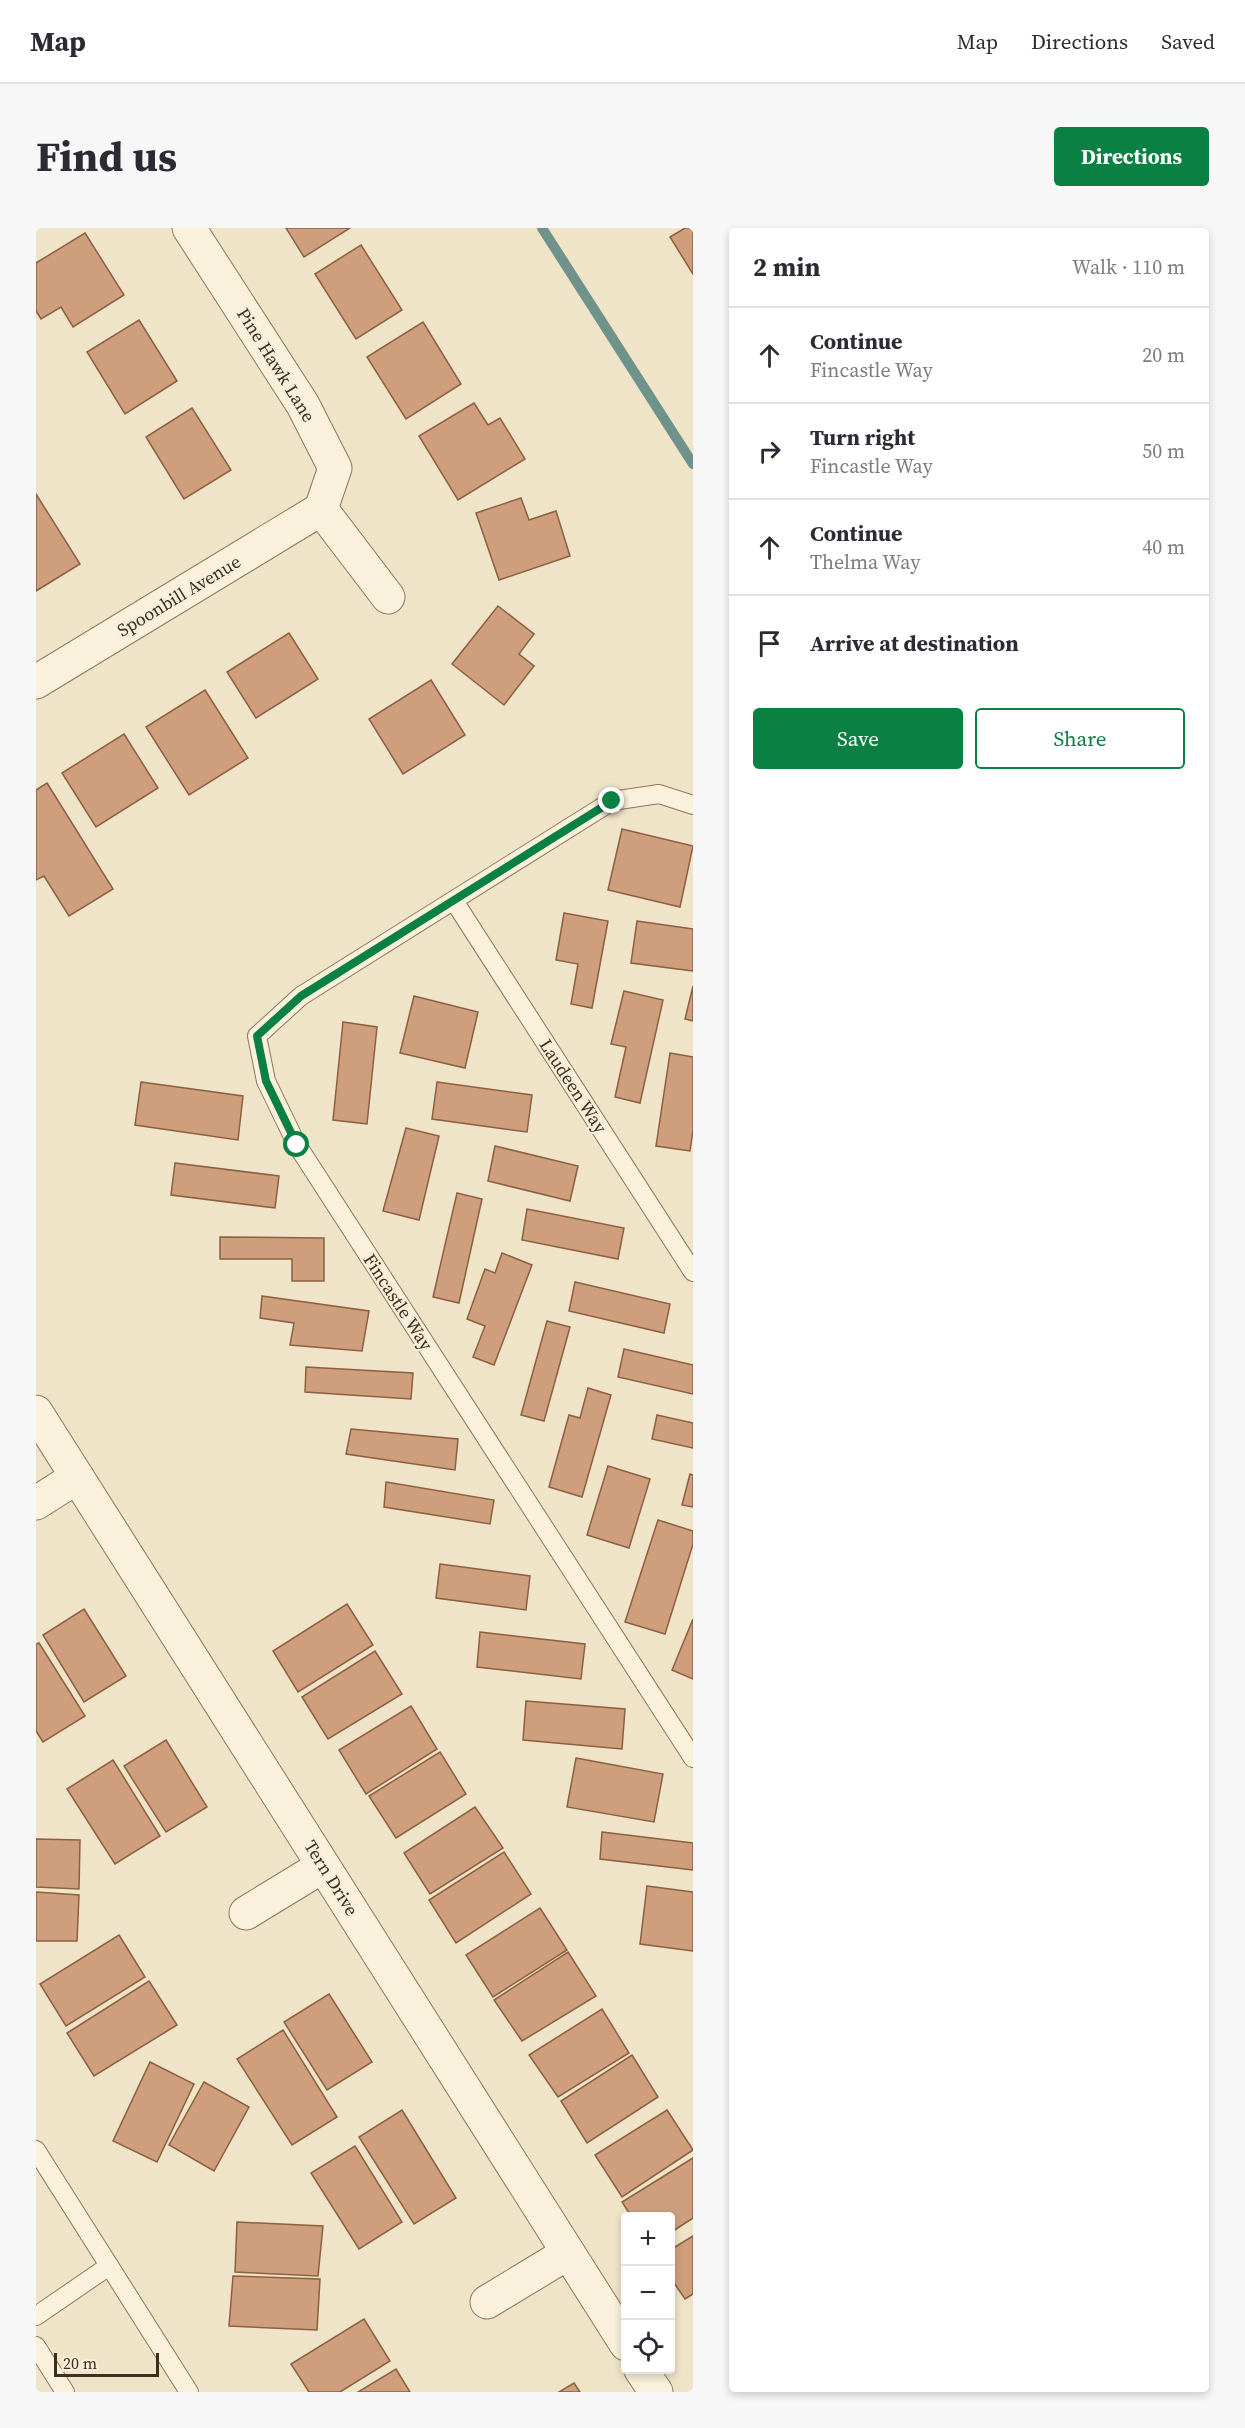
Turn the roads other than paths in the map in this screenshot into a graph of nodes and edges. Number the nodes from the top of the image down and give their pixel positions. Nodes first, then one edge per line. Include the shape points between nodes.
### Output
1 (189, 228) edge
2 (321, 509) junction
3 (388, 597) dead end
4 (36, 682) edge
5 (693, 805) edge
6 (454, 901) junction
7 (693, 1272) edge
8 (36, 1412) edge
9 (77, 1477) junction
10 (36, 1503) edge
11 (693, 1758) edge
12 (323, 1866) junction
13 (246, 1913) dead end
14 (36, 2150) edge
15 (568, 2253) junction
16 (109, 2266) junction
17 (487, 2302) dead end
18 (36, 2316) edge
19 (621, 2336) edge
20 (36, 2346) edge
21 (644, 2374) edge
22 (65, 2392) edge
23 (189, 2392) edge
24 (656, 2392) edge

1 - 2 street, Pine Hawk Lane via 303,405 335,468
2 - 3 street
2 - 4 street, Spoonbill Avenue
5 - 6 lane via 659,794 612,801
6 - 7 lane, Laudeen Way
6 - 11 lane, Fincastle Way via 301,996 257,1036 266,1081 297,1145
8 - 9 street, Tern Drive
9 - 10 street
9 - 12 street, Tern Drive
12 - 13 street
12 - 15 street, Tern Drive
14 - 16 lane
15 - 17 street
15 - 19 street, Tern Drive
16 - 18 lane
16 - 23 lane
20 - 22 lane
21 - 24 street

